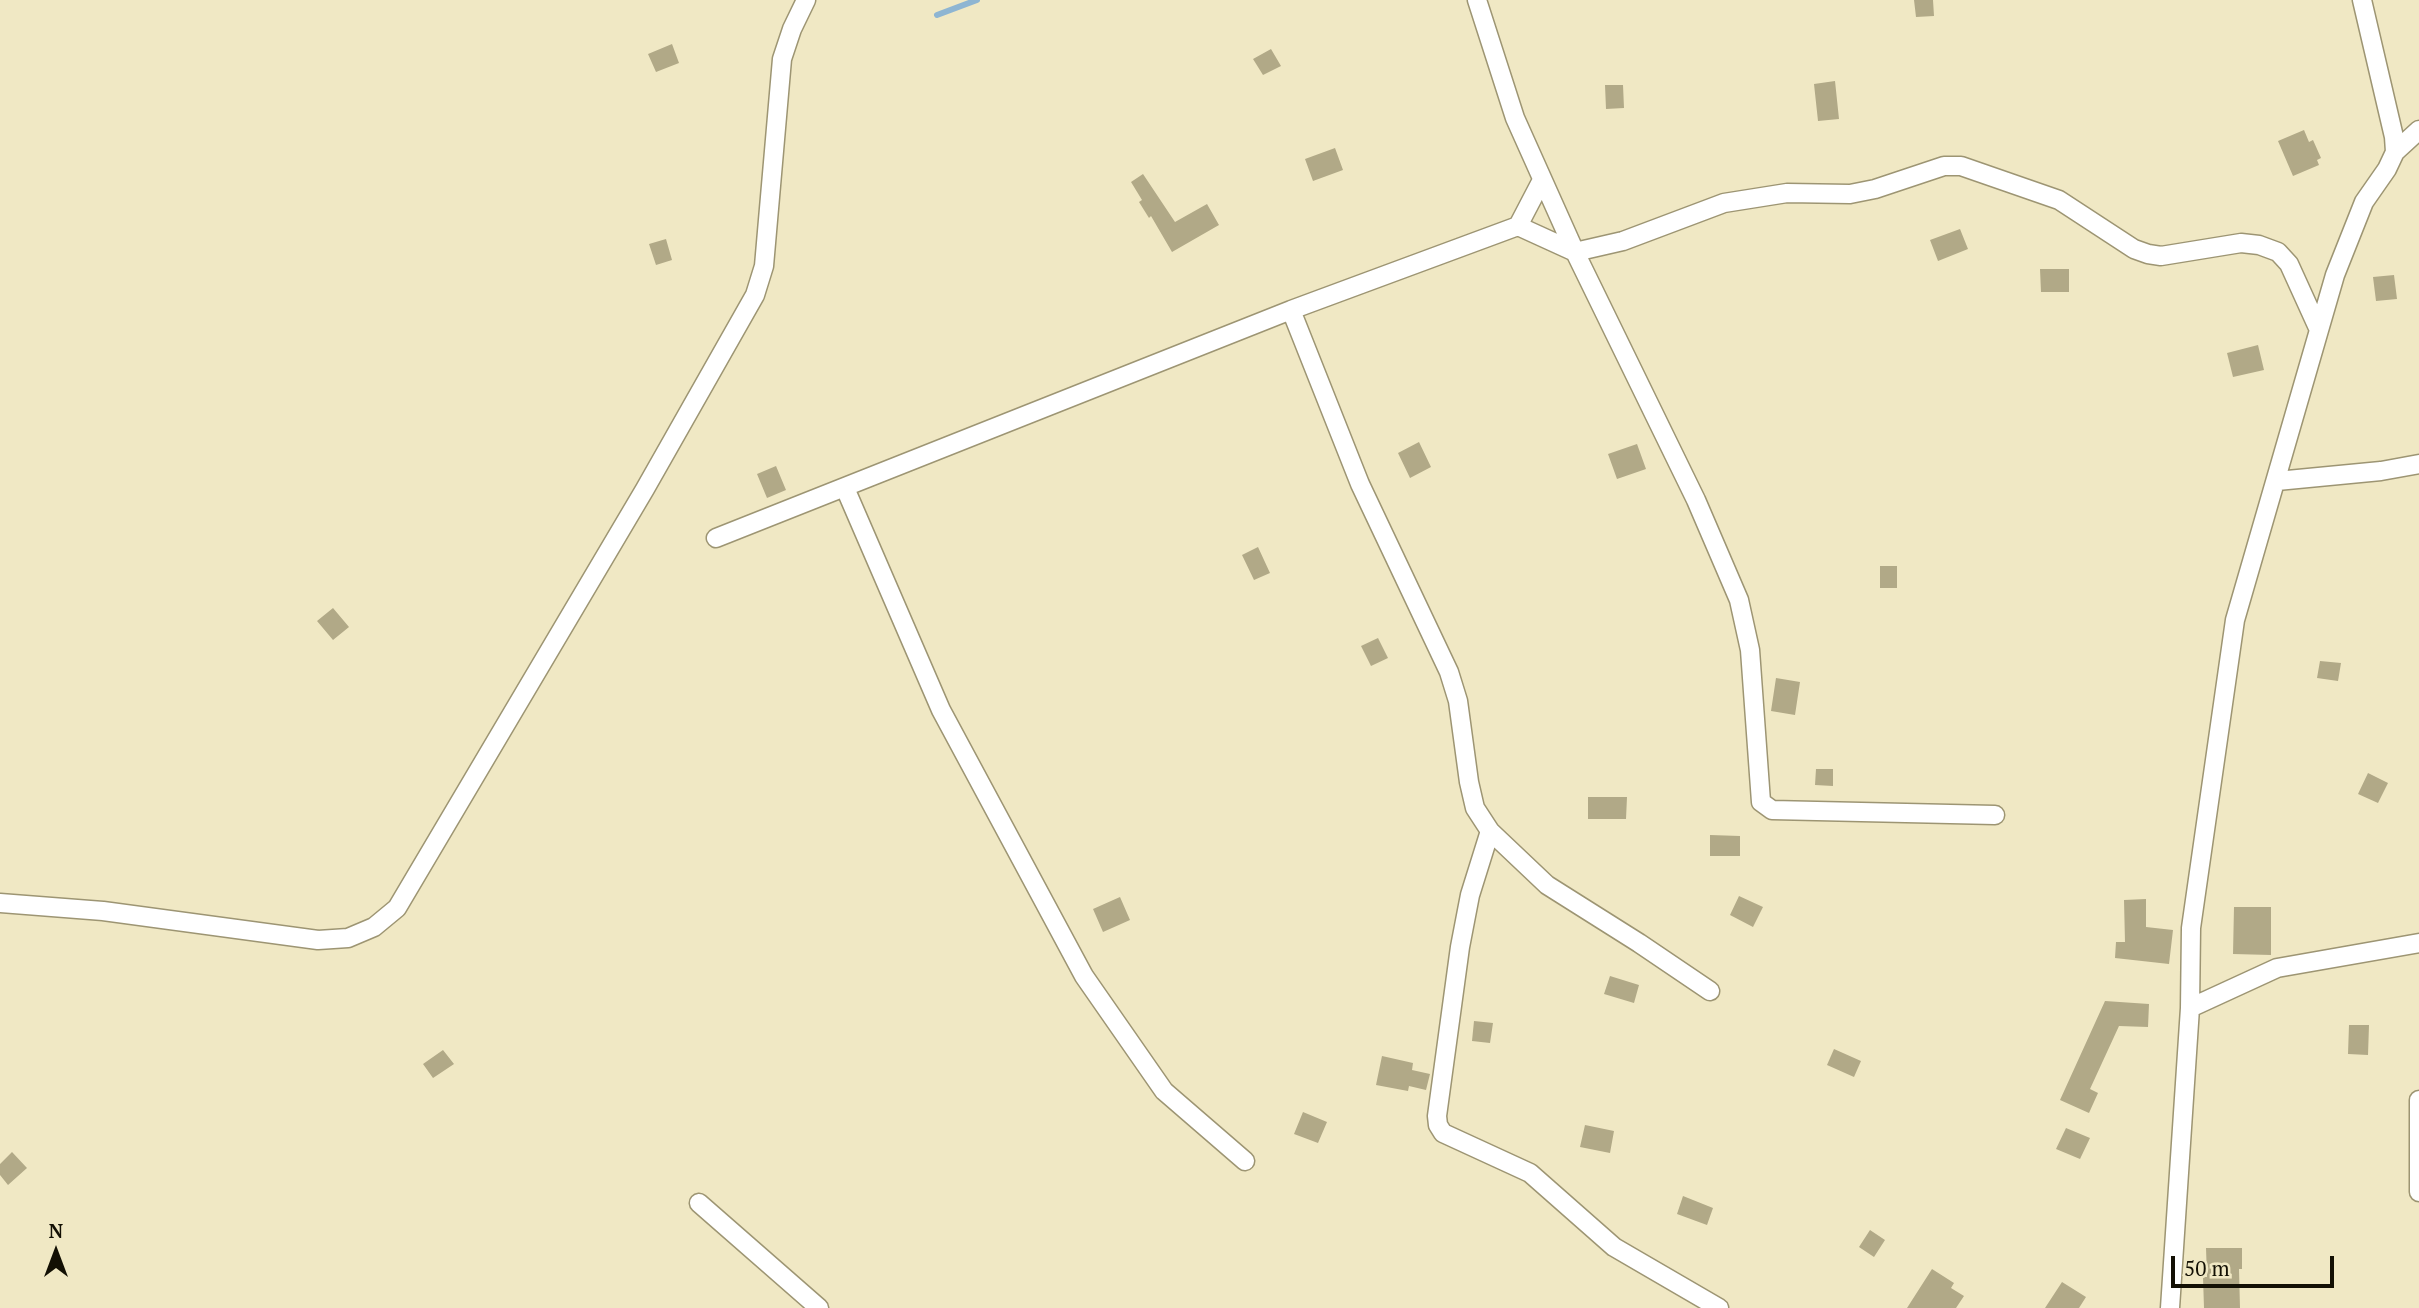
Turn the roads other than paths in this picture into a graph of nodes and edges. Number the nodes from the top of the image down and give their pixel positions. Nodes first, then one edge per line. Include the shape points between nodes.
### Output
1 (806, 0) edge
2 (1478, 0) edge
3 (2362, 0) edge
4 (2419, 130) edge
5 (2395, 152) junction
6 (1542, 180) junction
7 (1518, 226) junction
8 (1575, 252) junction
9 (1291, 310) junction
10 (2319, 330) junction
11 (2419, 464) edge
12 (2277, 481) junction
13 (845, 488) junction
14 (716, 538) dead end
15 (1995, 815) dead end
16 (1490, 831) junction
17 (0, 903) edge
18 (2419, 943) edge
19 (1710, 991) dead end
20 (2190, 1008) junction
21 (2419, 1100) edge
22 (1245, 1161) dead end
23 (2419, 1192) edge
24 (699, 1203) dead end
25 (819, 1308) edge
26 (1719, 1308) edge
27 (2170, 1308) edge

1 - 17 street via 782,59 764,266 755,295 397,908 374,927 348,938 318,940 103,911
2 - 6 street via 1515,118
3 - 5 street
4 - 5 street
5 - 10 street via 2364,202
6 - 7 street
6 - 8 street
7 - 8 street
7 - 9 street
8 - 10 street via 1623,241 1724,204 1787,193 1850,194 1944,166 1961,166 2059,200 2148,254 2161,256 2241,243 2278,252 2289,264
8 - 15 street via 1740,600 1750,650 1761,802 1772,810
9 - 13 street
9 - 16 street via 1360,484 1449,672 1475,808
10 - 12 street
11 - 12 street
12 - 20 street via 2235,620 2191,928
13 - 14 street
13 - 22 street via 941,710 1084,976 1164,1091
16 - 19 street via 1547,885
16 - 26 street via 1460,947 1438,1125 1443,1133 1530,1173 1614,1247
18 - 20 street via 2277,968
20 - 27 street
21 - 23 street
24 - 25 street

